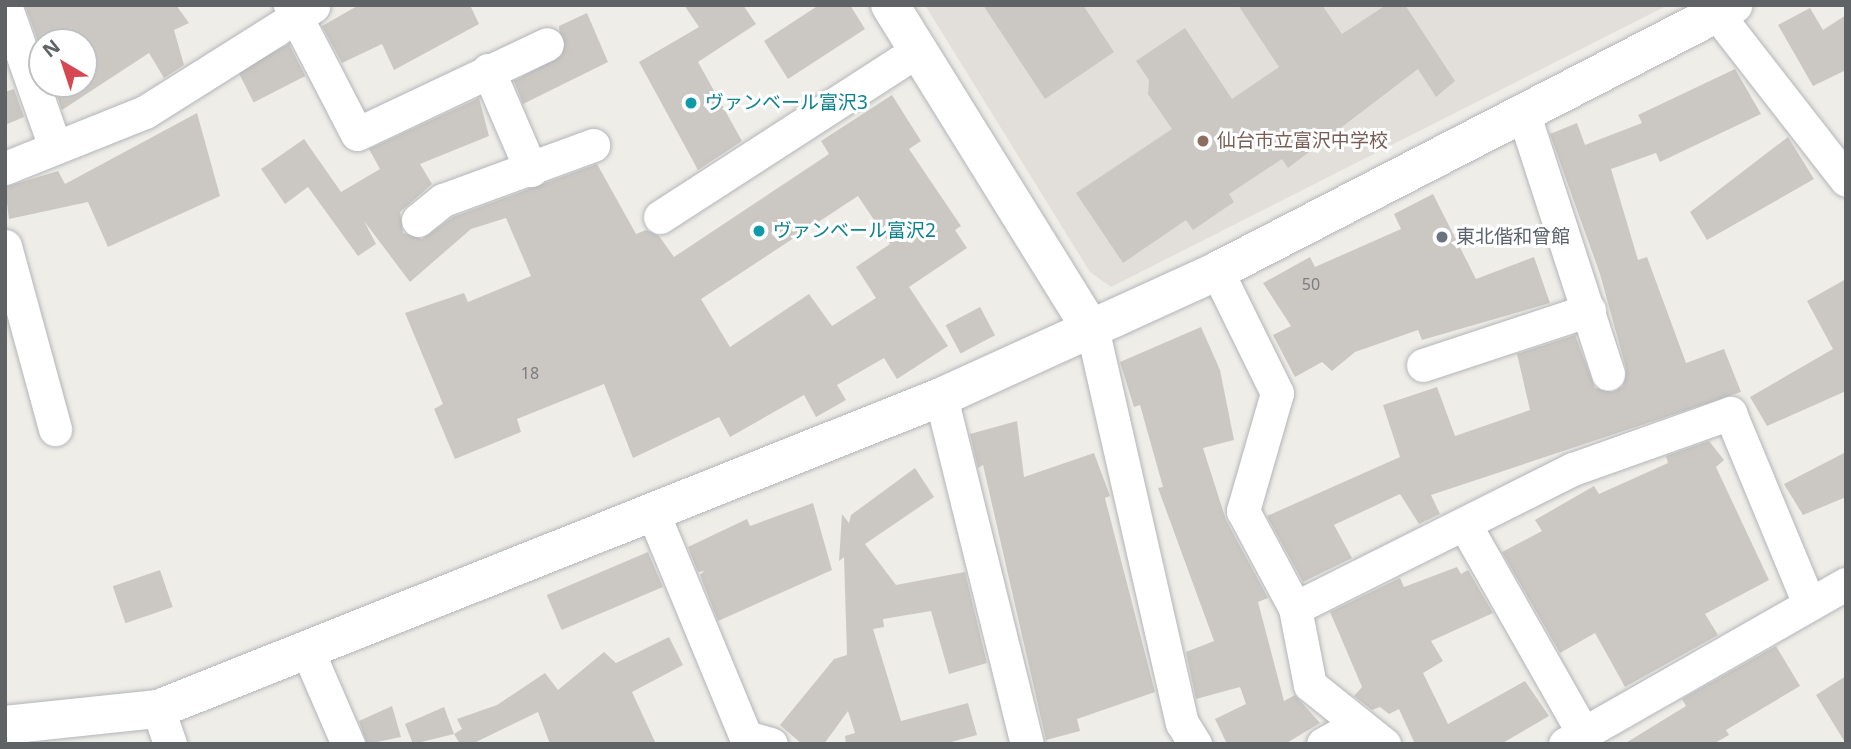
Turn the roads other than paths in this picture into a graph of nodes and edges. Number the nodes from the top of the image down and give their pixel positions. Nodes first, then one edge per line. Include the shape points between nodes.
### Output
1 (5, 5) edge
2 (890, 5) edge
3 (300, 9) edge
4 (1725, 9) edge
5 (547, 44) dead end
6 (918, 50) junction
7 (488, 70) junction
8 (1524, 115) junction
9 (593, 145) dead end
10 (55, 147) junction
11 (5, 168) edge
12 (531, 170) junction
13 (1846, 180) edge
14 (660, 218) dead end
15 (418, 220) dead end
16 (5, 246) edge
17 (1217, 271) junction
18 (1589, 310) junction
19 (1094, 332) junction
20 (1423, 365) dead end
21 (1608, 374) dead end
22 (941, 397) junction
23 (55, 429) dead end
24 (653, 513) junction
25 (1465, 525) junction
26 (1846, 584) edge
27 (1809, 604) junction
28 (1295, 608) junction
29 (309, 653) junction
30 (5, 725) edge
31 (164, 726) edge
32 (1371, 734) edge
33 (1574, 738) edge
34 (750, 742) edge
35 (348, 744) edge
36 (1027, 744) edge
37 (1195, 744) edge
38 (1323, 744) edge

1 - 10 street
2 - 6 street
3 - 7 street via 357,134
3 - 10 street via 145,112
4 - 8 street
4 - 13 street
5 - 7 street
6 - 14 street
6 - 19 street
7 - 12 street
8 - 17 street
8 - 18 street
9 - 12 street
10 - 11 street
12 - 15 street via 443,200
16 - 23 street
17 - 19 street
17 - 28 street via 1277,393 1243,510
18 - 20 street
18 - 21 street
19 - 22 street
19 - 37 street via 1182,723
22 - 24 street
22 - 36 street
24 - 29 street
24 - 34 street
25 - 27 street via 1573,469 1730,413
25 - 28 street
25 - 33 street
26 - 27 street
27 - 33 street
28 - 32 street via 1310,685
29 - 31 street
29 - 35 street
30 - 31 street
32 - 38 street

